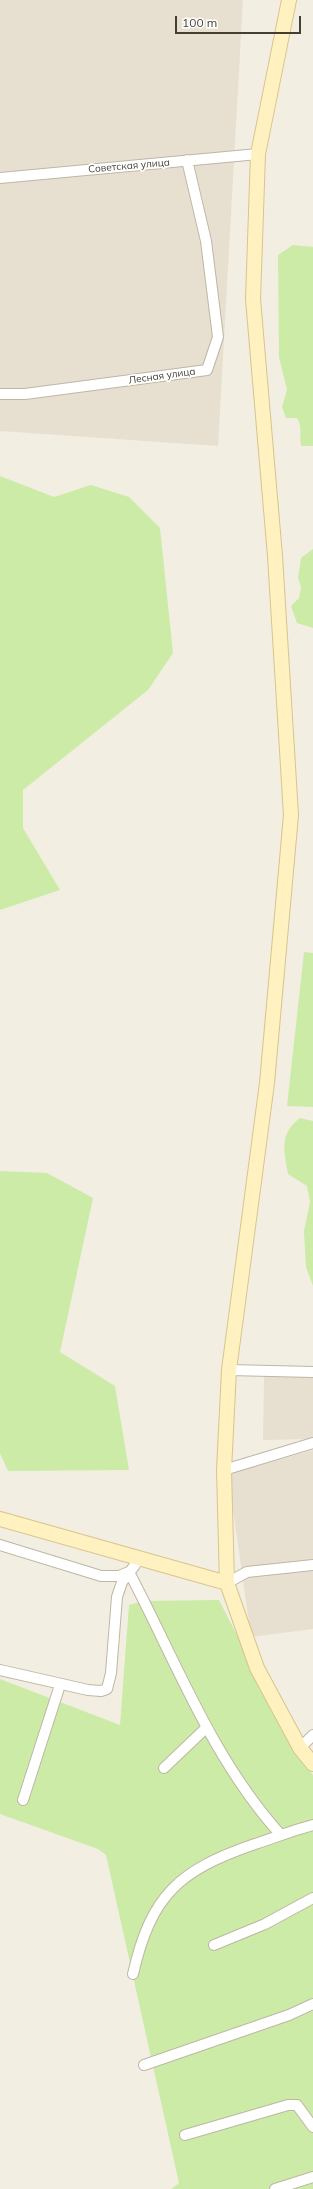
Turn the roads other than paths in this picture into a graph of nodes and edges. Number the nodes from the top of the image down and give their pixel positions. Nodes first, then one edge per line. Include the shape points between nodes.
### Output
1 (289, 0) edge
2 (258, 154) junction
3 (187, 160) junction
4 (0, 178) edge
5 (0, 394) edge
6 (229, 1370) junction
7 (313, 1372) edge
8 (313, 1443) edge
9 (224, 1470) junction
10 (3, 1521) edge
11 (0, 1545) edge
12 (138, 1557) junction
13 (313, 1565) edge
14 (129, 1572) junction
15 (227, 1583) junction
16 (0, 1670) edge
17 (60, 1685) junction
18 (206, 1728) junction
19 (313, 1735) edge
20 (300, 1748) junction
21 (313, 1764) edge
22 (164, 1768) dead end
23 (23, 1800) dead end
24 (313, 1825) edge
25 (281, 1835) junction
26 (313, 1898) edge
27 (214, 1945) dead end
28 (133, 1974) dead end
29 (313, 2004) edge
30 (144, 2065) dead end
31 (313, 2127) edge
32 (185, 2135) dead end
33 (313, 2177) edge
34 (275, 2189) edge

1 - 2 main road
2 - 3 street, Советская улица
2 - 6 main road via 253,299 275,556 291,814 266,1083
3 - 4 street, Советская улица
3 - 5 street, Лесная улица via 206,241 218,337 207,370 25,394
6 - 7 street
6 - 9 main road
8 - 9 street
9 - 15 main road
10 - 12 main road
11 - 14 street via 101,1576 119,1576
12 - 14 street
12 - 15 main road
13 - 15 street via 246,1572
14 - 17 street via 117,1597 111,1673 107,1689 88,1690
14 - 18 street
15 - 20 main road via 257,1668
16 - 17 street
17 - 23 street
18 - 22 street
18 - 25 street via 268,1821
19 - 20 street
20 - 21 main road
24 - 25 street
25 - 28 street via 207,1862 179,1882 152,1916 140,1944
26 - 27 street via 265,1924
29 - 30 street via 275,2020
31 - 32 street via 297,2105 288,2105
33 - 34 street

